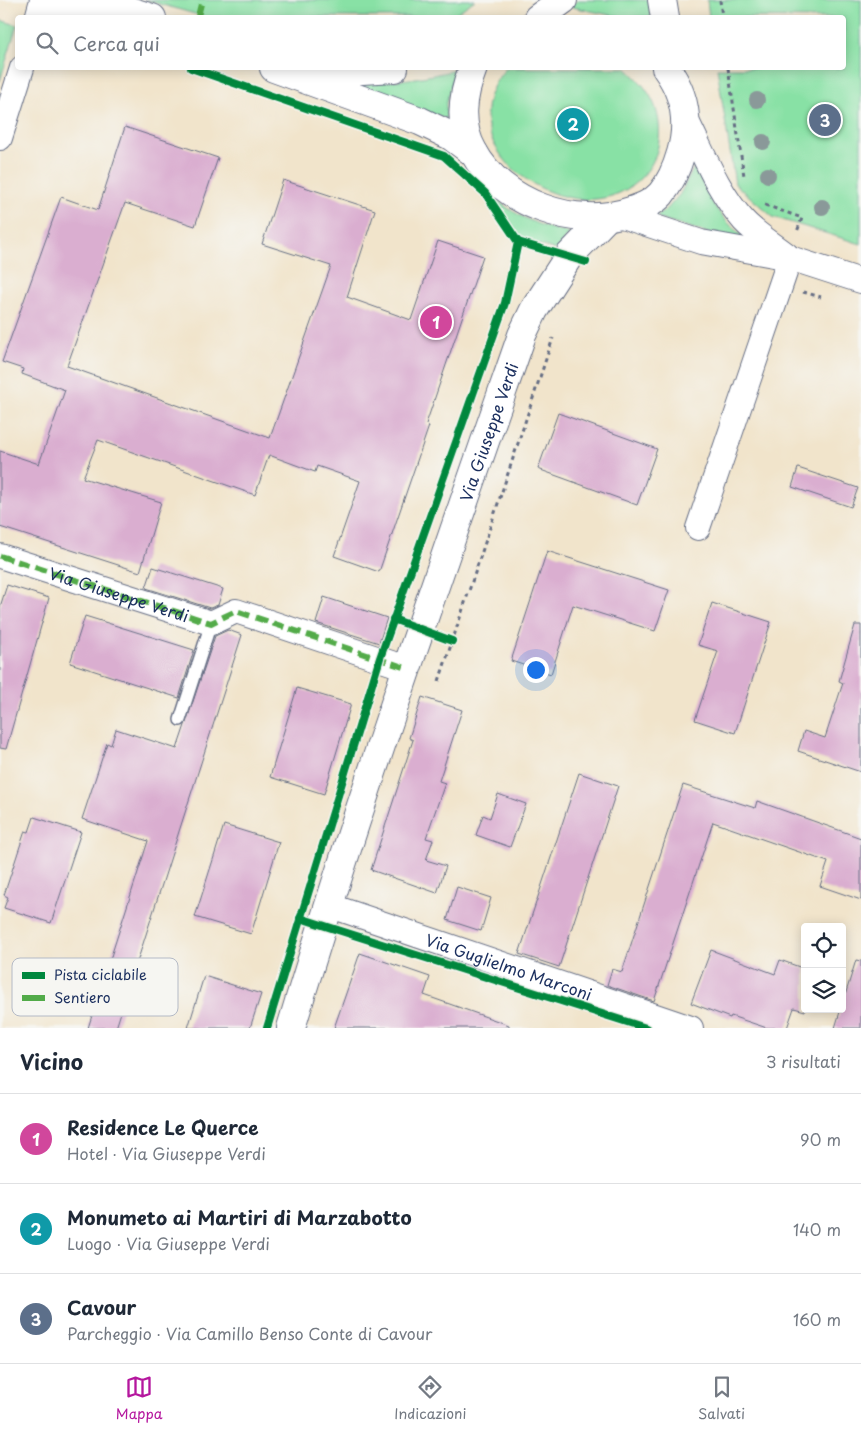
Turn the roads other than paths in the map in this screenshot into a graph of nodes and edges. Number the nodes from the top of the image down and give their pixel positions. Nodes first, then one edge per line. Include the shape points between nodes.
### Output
1 (42, 0) edge
2 (47, 0) edge
3 (94, 0) edge
4 (563, 0) edge
5 (662, 0) edge
6 (38, 15) edge
7 (96, 15) edge
8 (142, 15) edge
9 (542, 15) edge
10 (664, 15) edge
11 (21, 70) edge
12 (280, 70) edge
13 (338, 70) edge
14 (362, 70) edge
15 (472, 70) edge
16 (672, 73) edge
17 (686, 119) junction
18 (0, 138) edge
19 (474, 153) junction
20 (613, 216) junction
21 (790, 258) junction
22 (861, 281) edge
23 (698, 528) dead end
24 (0, 556) edge
25 (211, 623) junction
26 (406, 668) junction
27 (180, 720) dead end
28 (328, 905) junction
29 (291, 1028) edge
30 (691, 1028) edge

1 - 6 street
2 - 7 street
3 - 8 street
4 - 9 street
5 - 10 street
11 - 18 street
12 - 19 street via 420,121 451,136
13 - 14 street
15 - 19 street via 462,104 464,126
16 - 17 street
17 - 20 street via 680,156 661,193 642,207
17 - 21 street via 736,210 755,231
19 - 20 street via 509,190 538,205 566,216
20 - 21 street via 701,242
20 - 26 street, Via Giuseppe Verdi via 569,256 522,335
21 - 22 street
21 - 23 street
24 - 25 street, Via Giuseppe Verdi
25 - 26 street, Via Giuseppe Verdi via 236,611
25 - 27 lane
26 - 28 street, Via Giuseppe Verdi
28 - 29 street, Via Giuseppe Verdi
28 - 30 street, Via Guglielmo Marconi

